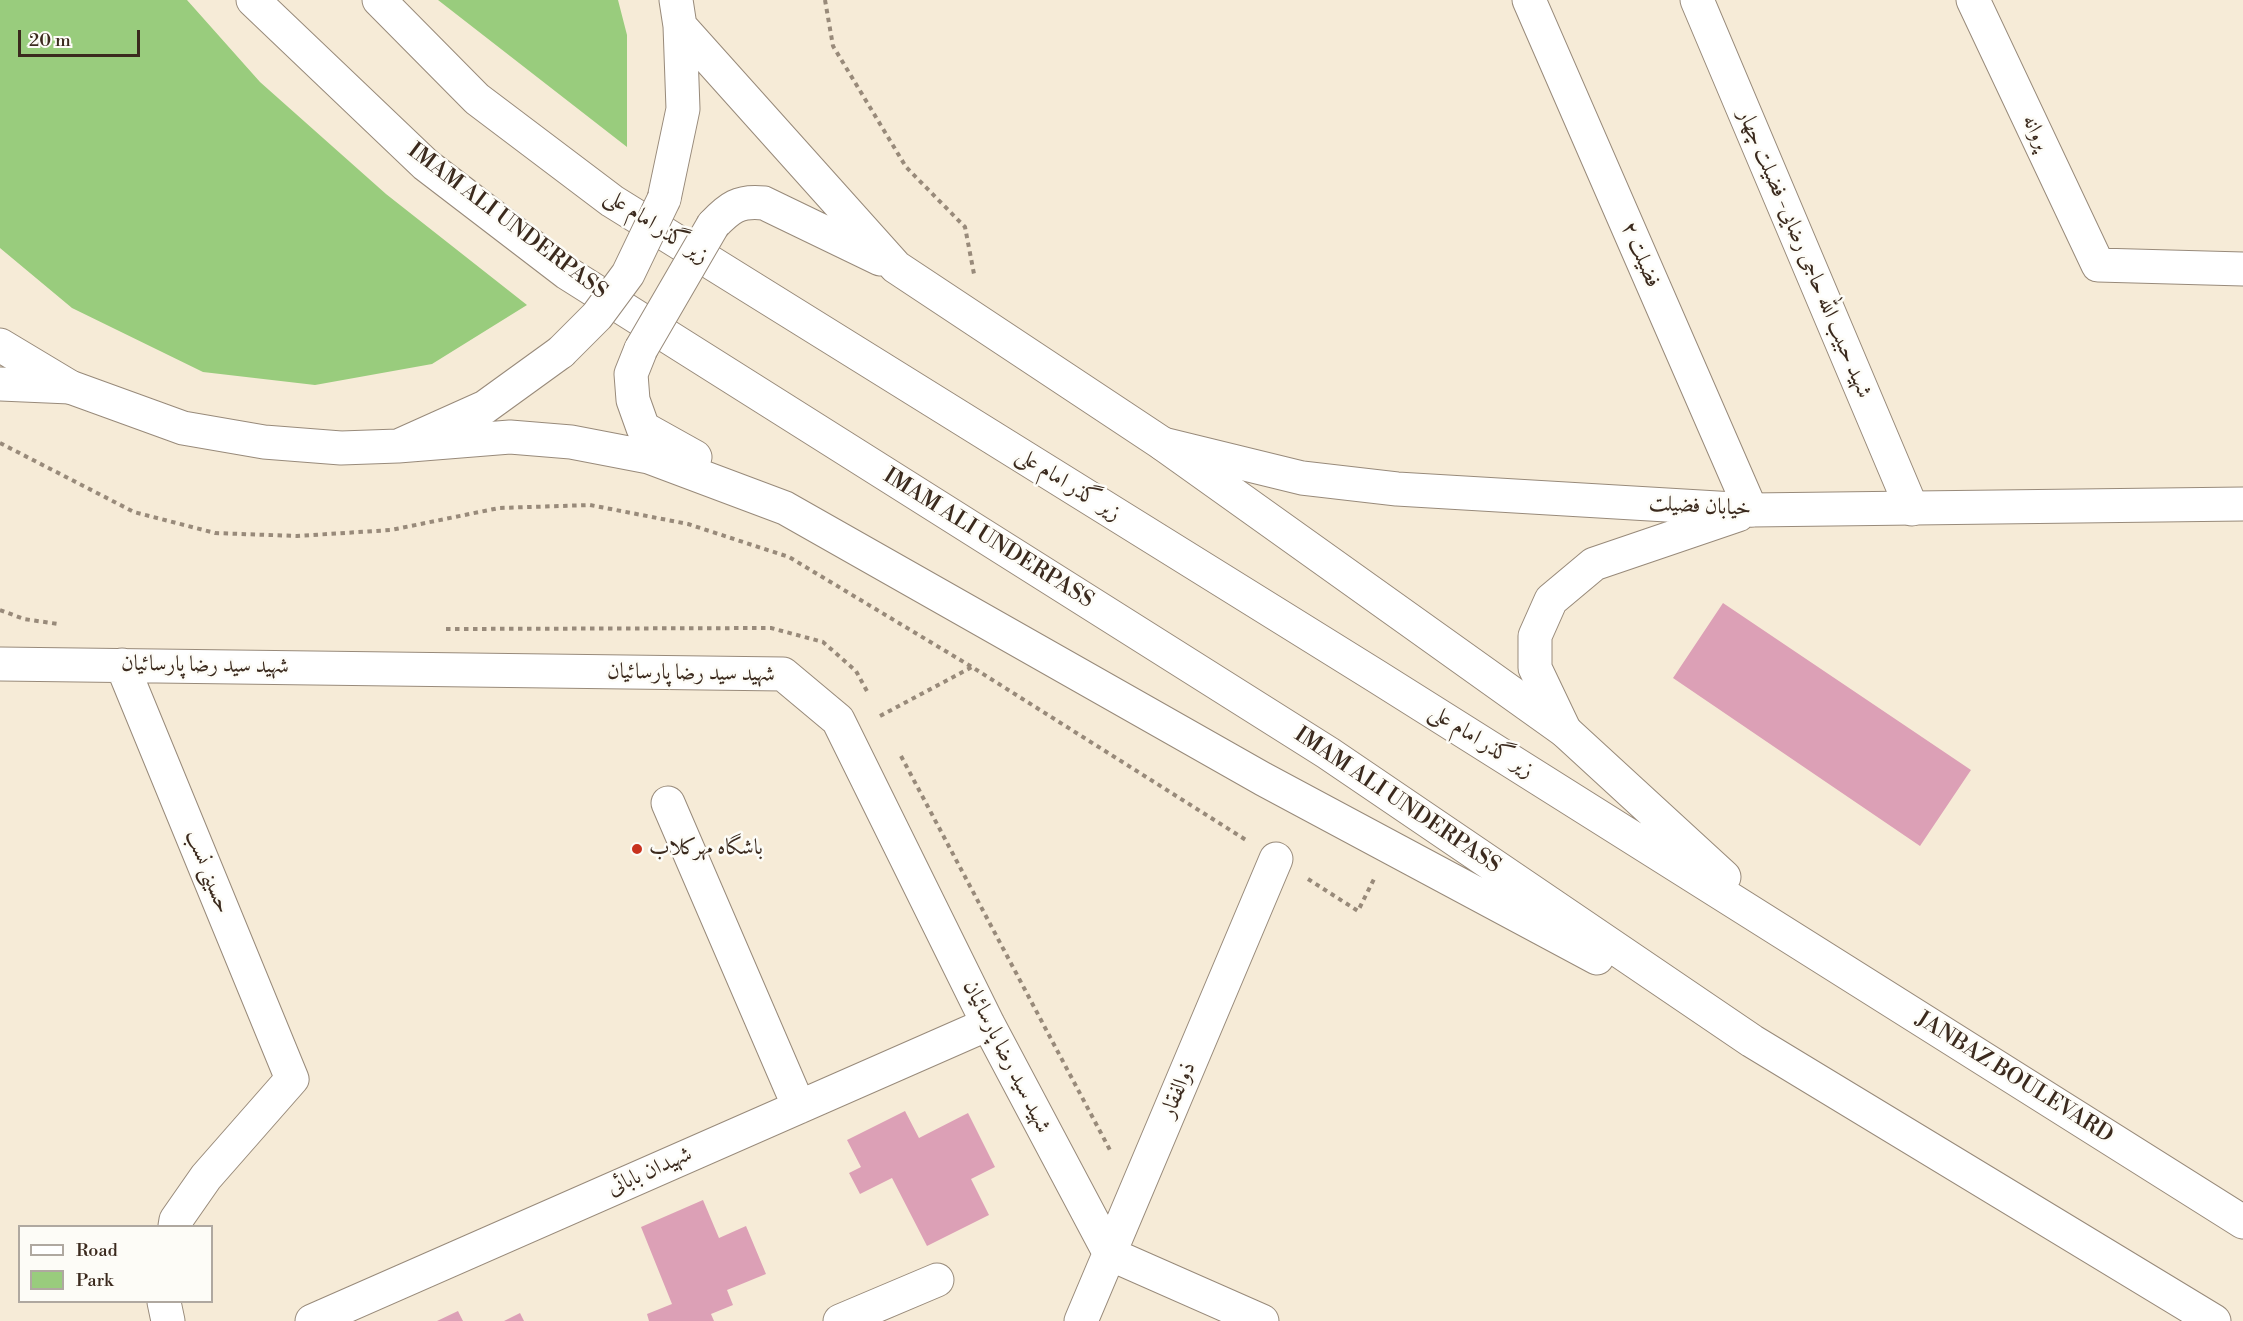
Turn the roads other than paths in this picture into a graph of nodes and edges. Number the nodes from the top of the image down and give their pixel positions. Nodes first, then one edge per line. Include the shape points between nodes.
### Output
1 (253, 0) edge
2 (379, 0) edge
3 (1529, 0) edge
4 (1697, 0) edge
5 (1973, 0) edge
6 (678, 13) edge
7 (896, 267) junction
8 (2243, 269) edge
9 (0, 345) edge
10 (0, 384) edge
11 (70, 387) junction
12 (1163, 444) junction
13 (398, 446) junction
14 (2243, 504) edge
15 (785, 507) junction
16 (1912, 509) junction
17 (1751, 510) junction
18 (0, 664) edge
19 (122, 665) junction
20 (1565, 731) junction
21 (668, 803) dead end
22 (1276, 859) road end
23 (1785, 933) junction
24 (988, 1023) junction
25 (1752, 1041) junction
26 (799, 1107) junction
27 (2243, 1222) edge
28 (175, 1225) edge
29 (1110, 1254) junction
30 (937, 1280) dead end
31 (164, 1303) edge
32 (168, 1321) edge
33 (312, 1321) edge
34 (840, 1321) edge
35 (1082, 1321) edge
36 (1262, 1321) edge
37 (2214, 1321) edge

1 - 25 main road, IMAM ALI UNDERPASS via 426,165 567,273 1328,753
2 - 23 main road, زیر گذر امام علی via 477,99 612,201
3 - 17 main road, فضیلت ۲
4 - 16 main road, شهید حبیب الله حاجی رضایی- فضیلت چهار
5 - 8 main road, پروانه via 2098,265
6 - 7 main road
6 - 13 main road, bridge via 683,109 664,199 628,274 597,316 561,352 485,407
7 - 12 main road
7 - 15 main road, bridge via 764,203 747,201 729,208 713,225 641,349 631,374 633,400 643,428
9 - 11 main road
10 - 11 main road
11 - 13 main road via 183,428 264,442 341,448
12 - 17 main road, خیابان فضیلت via 1302,478 1397,489
12 - 20 main road
13 - 15 main road via 510,437 571,442 649,457
14 - 16 main road, خیابان فضیلت
15 - 25 main road via 1253,773
16 - 17 main road, خیابان فضیلت
17 - 20 main road via 1594,564 1551,600 1535,636 1535,668
18 - 19 main road, شهید سید رضا پارسائیان
19 - 24 main road, شهید سید رضا پارسائیان via 783,674 838,720
19 - 28 main road, حسینی نسب via 292,1079 206,1177
20 - 23 main road
21 - 26 main road
22 - 29 main road, ذوالفقار
23 - 27 main road, JANBAZ BOULEVARD
24 - 26 main road, شهیدان بابائی
24 - 29 main road, شهید سید رضا پارسائیان
25 - 37 main road
26 - 33 main road, شهیدان بابائی
29 - 35 main road, ذوالفقار
29 - 36 main road
30 - 34 main road
31 - 32 main road

